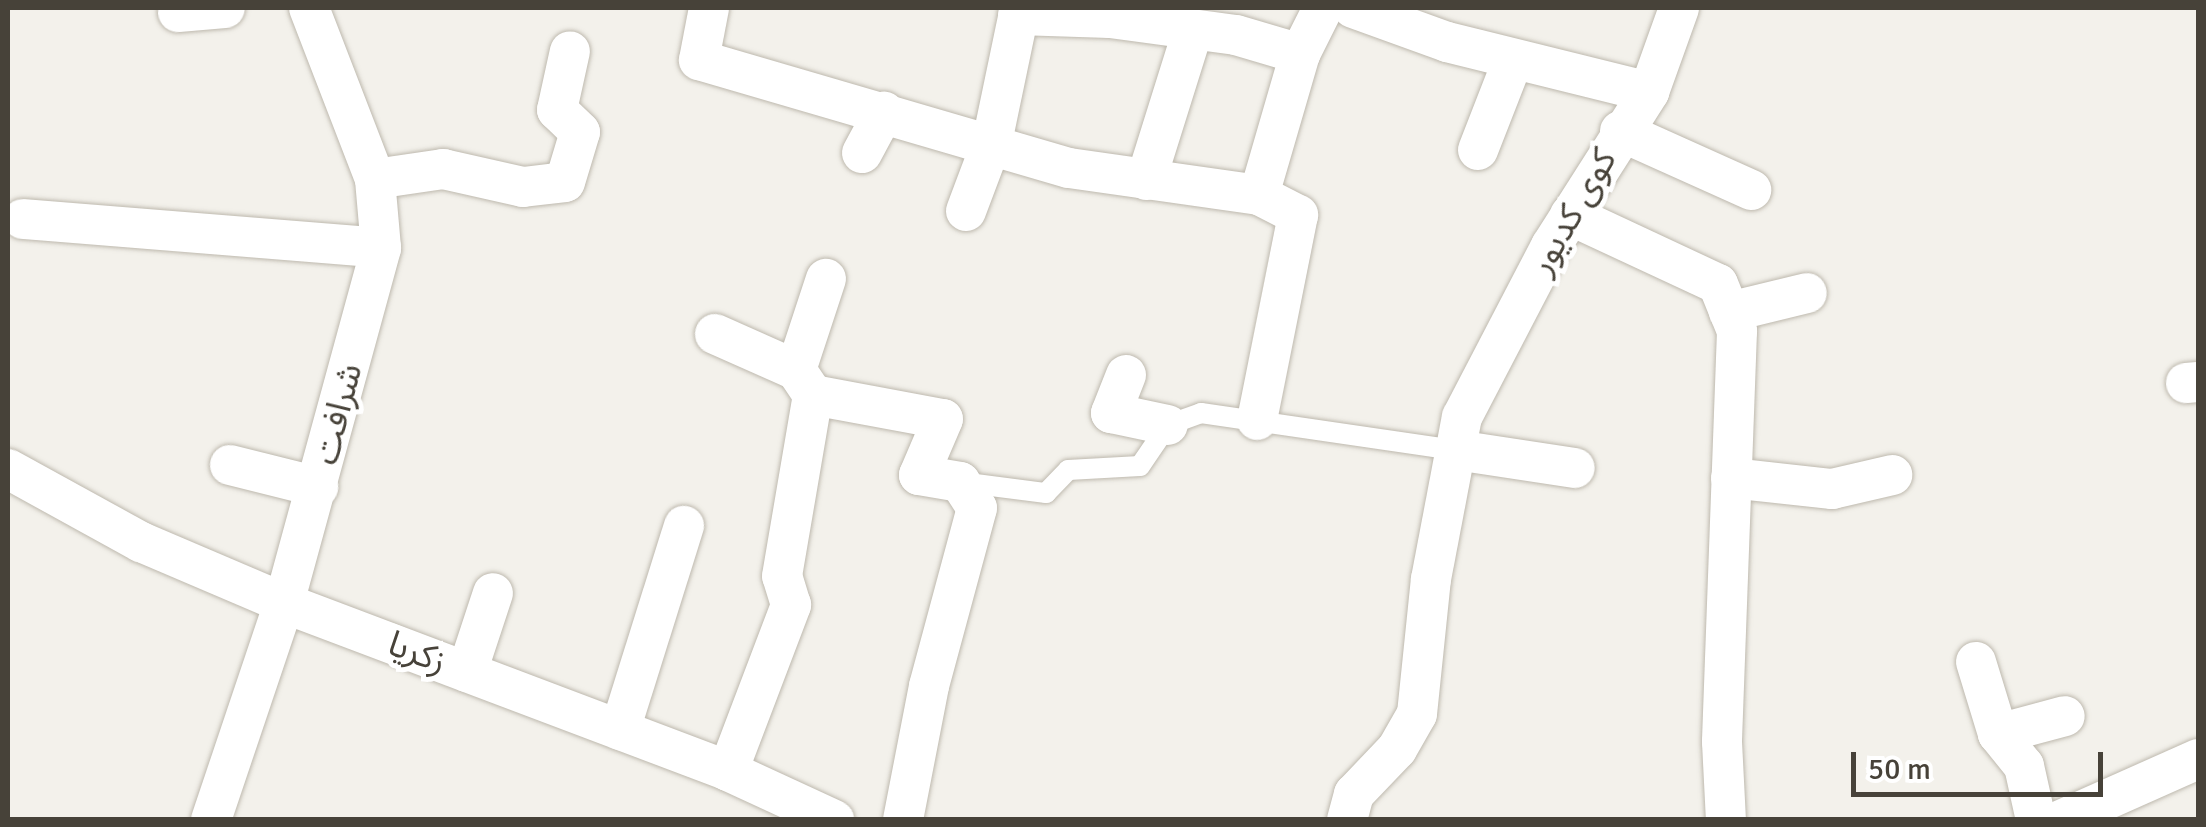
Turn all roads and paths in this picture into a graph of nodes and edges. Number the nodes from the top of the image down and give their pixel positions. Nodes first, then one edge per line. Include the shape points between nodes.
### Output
1 (225, 8) edge
2 (309, 8) edge
3 (709, 8) edge
4 (1323, 8) edge
5 (1354, 8) edge
6 (1679, 8) edge
7 (1019, 11) edge
8 (178, 12) dead end
9 (1192, 30) junction
10 (570, 51) dead end
11 (1300, 54) junction
12 (1513, 60) junction
13 (1648, 92) junction
14 (884, 112) junction
15 (1620, 131) junction
16 (992, 142) junction
17 (1478, 150) dead end
18 (862, 153) dead end
19 (375, 179) junction
20 (1146, 180) junction
21 (1752, 190) dead end
22 (1259, 195) junction
23 (966, 211) dead end
24 (1570, 215) junction
25 (23, 219) dead end
26 (381, 248) junction
27 (826, 280) dead end
28 (1807, 294) dead end
29 (1729, 312) junction
30 (714, 334) dead end
31 (1126, 376) dead end
32 (805, 383) junction
33 (1257, 420) junction
34 (1168, 425) junction
35 (1459, 433) junction
36 (230, 465) dead end
37 (1575, 468) dead end
38 (8, 470) edge
39 (1892, 475) dead end
40 (1730, 478) junction
41 (960, 482) junction
42 (318, 487) junction
43 (684, 526) dead end
44 (493, 594) dead end
45 (284, 603) junction
46 (1976, 662) dead end
47 (467, 672) junction
48 (2065, 716) dead end
49 (620, 730) junction
50 (1998, 734) junction
51 (2198, 759) edge
52 (728, 770) junction
53 (211, 820) edge
54 (834, 820) edge
55 (903, 820) edge
56 (1347, 820) edge
57 (1726, 820) edge
58 (2036, 820) edge
59 (2061, 820) edge

1 - 8 street
2 - 19 street, شرافت
3 - 14 street via 699,60
4 - 11 street
5 - 12 street
6 - 13 street, کوی کدیور
7 - 9 street
7 - 16 street
9 - 11 street
9 - 20 street
10 - 19 street via 557,110 580,132 565,182 523,187 443,169
11 - 22 street
12 - 13 street
12 - 17 street
13 - 15 street, کوی کدیور
14 - 16 street
14 - 18 street
15 - 21 street
15 - 24 street, کوی کدیور
16 - 20 street via 1069,168
16 - 23 street
19 - 26 street, شرافت
20 - 22 street
22 - 33 street via 1298,215
24 - 29 street via 1718,284
24 - 35 street, کوی کدیور
25 - 26 street
26 - 42 street, شرافت
27 - 32 street
28 - 29 street
29 - 40 street via 1737,331
30 - 32 street
31 - 34 street via 1112,413
32 - 41 street via 943,418 919,475
32 - 52 street via 782,576 791,605
33 - 34 lane via 1201,414
33 - 35 lane
34 - 41 lane via 1140,466 1068,470 1046,493
35 - 37 street
35 - 56 street, کوی کدیور via 1431,579 1417,714 1397,749 1354,794
36 - 42 street
38 - 45 street, زکریا via 141,542
39 - 40 street via 1832,489
40 - 57 street
41 - 55 street via 977,508
42 - 45 street, شرافت
43 - 49 street
44 - 47 street
45 - 47 street, زکریا
45 - 53 street, شرافت
46 - 50 street
47 - 49 street, زکریا
48 - 50 street
49 - 52 street, زکریا
50 - 58 street via 2024,766
51 - 59 street
52 - 54 street, زکریا

